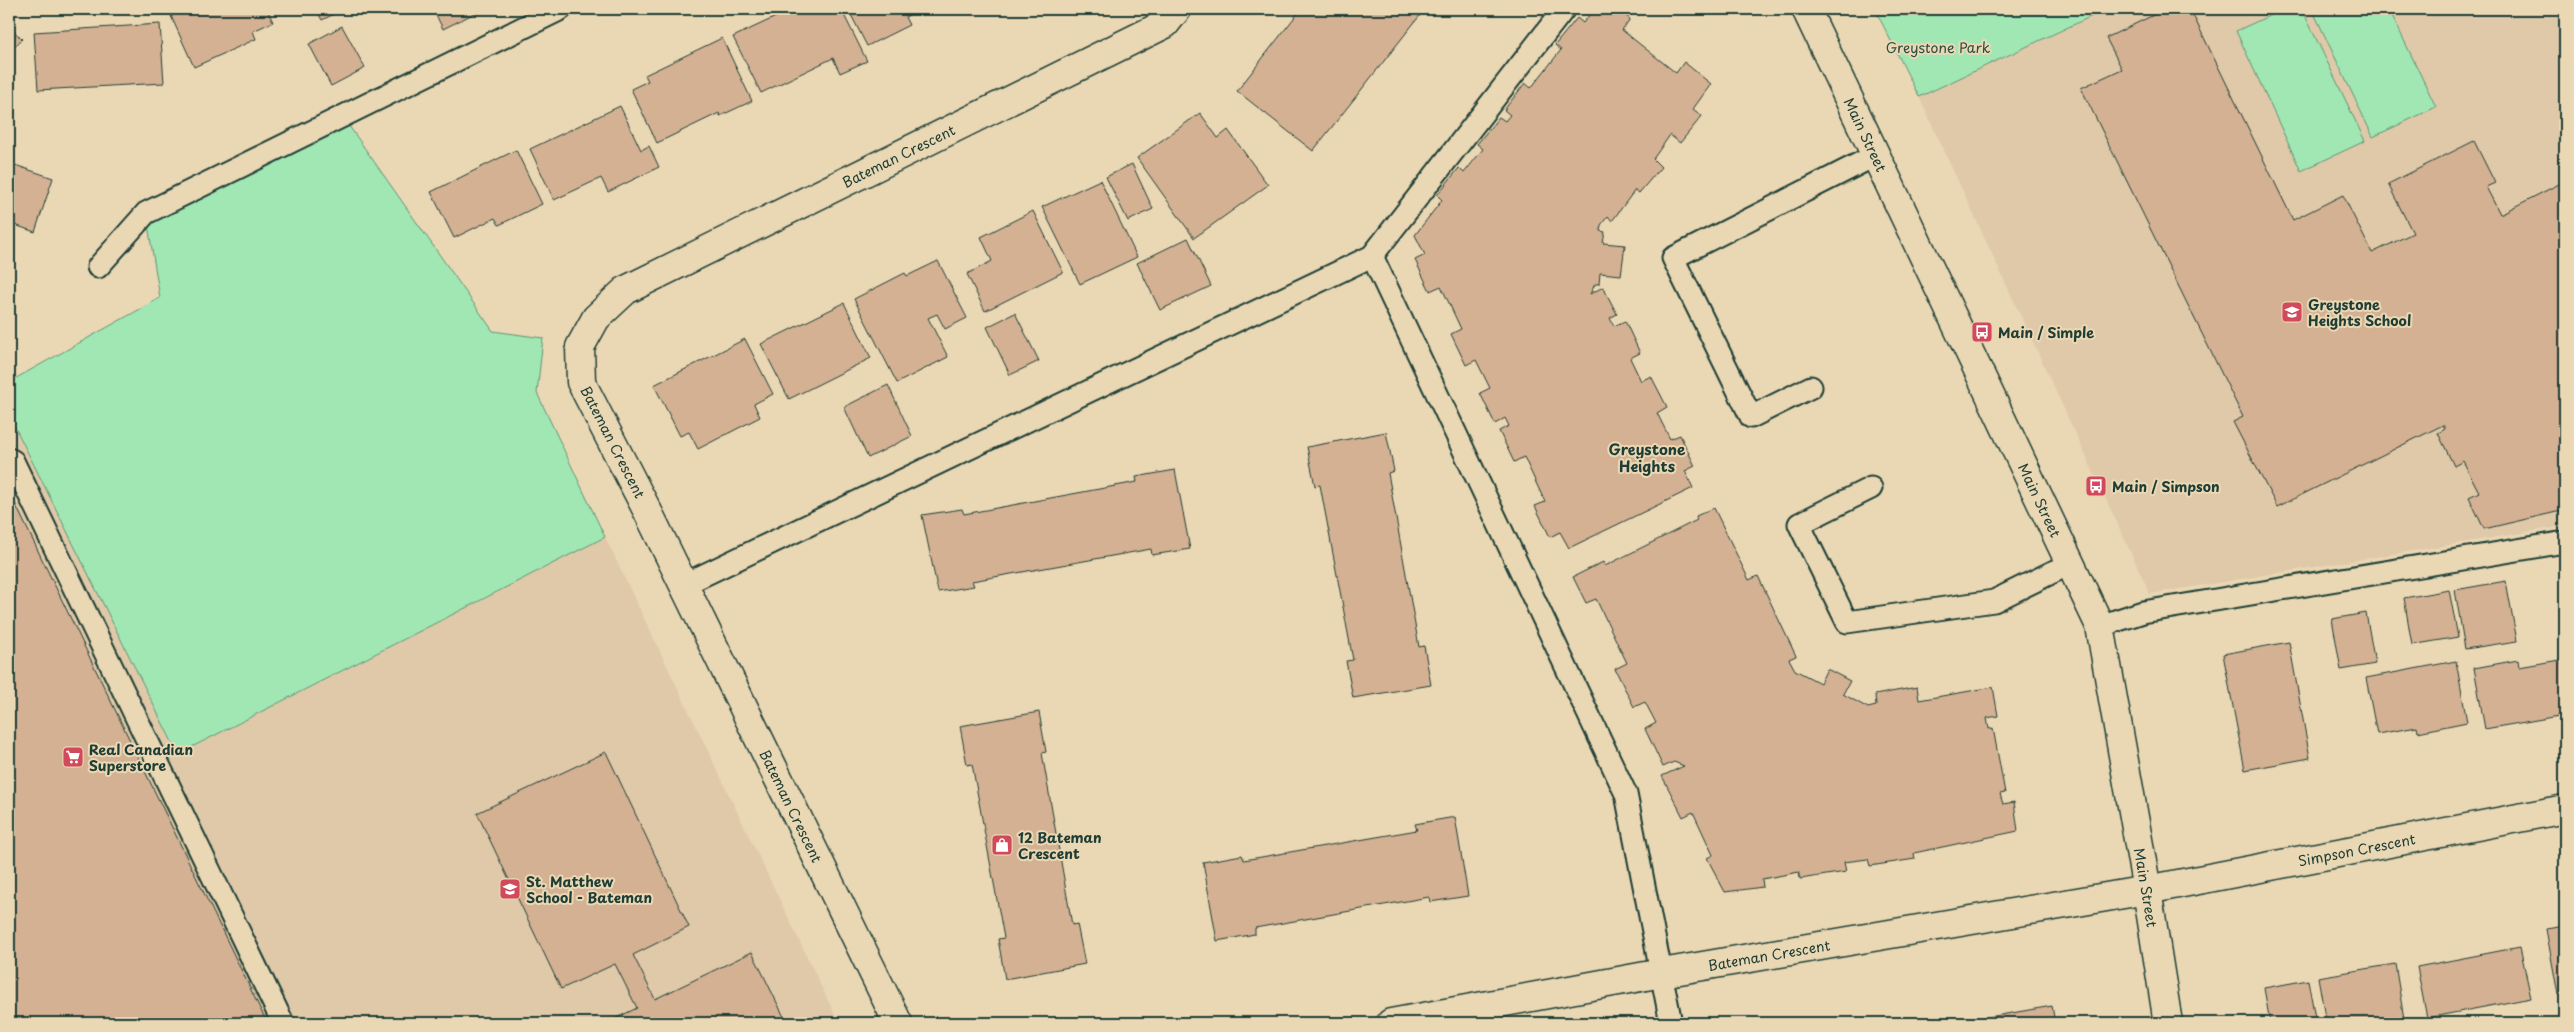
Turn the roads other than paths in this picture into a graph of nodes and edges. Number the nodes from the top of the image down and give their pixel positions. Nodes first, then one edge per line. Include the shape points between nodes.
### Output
1 (561, 9) edge
2 (1177, 9) edge
3 (1564, 9) edge
4 (1806, 9) edge
5 (1876, 155) junction
6 (1372, 256) junction
7 (98, 267) dead end
8 (1812, 387) dead end
9 (9, 459) edge
10 (1871, 488) dead end
11 (2565, 542) edge
12 (2069, 564) junction
13 (683, 585) junction
14 (2100, 626) junction
15 (2565, 809) edge
16 (2147, 890) junction
17 (1662, 973) junction
18 (283, 1023) edge
19 (898, 1023) edge
20 (1392, 1023) edge
21 (1671, 1023) edge
22 (2168, 1023) edge

1 - 7 lane via 146,213
2 - 13 street, Bateman Crescent via 1165,24 626,290 596,318 580,347 581,382
3 - 6 lane
4 - 5 street, Main Street
5 - 8 lane via 1673,258 1751,417
5 - 12 street, Main Street
6 - 13 lane
6 - 17 lane via 1626,794
9 - 18 lane via 13,461
10 - 12 lane via 1799,524 1847,622 1994,601
11 - 14 lane via 2144,612
12 - 14 street, Main Street
13 - 19 street, Bateman Crescent
14 - 16 street, Main Street
15 - 16 street, Simpson Crescent
16 - 17 street, Bateman Crescent
16 - 22 street, Main Street
17 - 20 street, Bateman Crescent
17 - 21 lane

